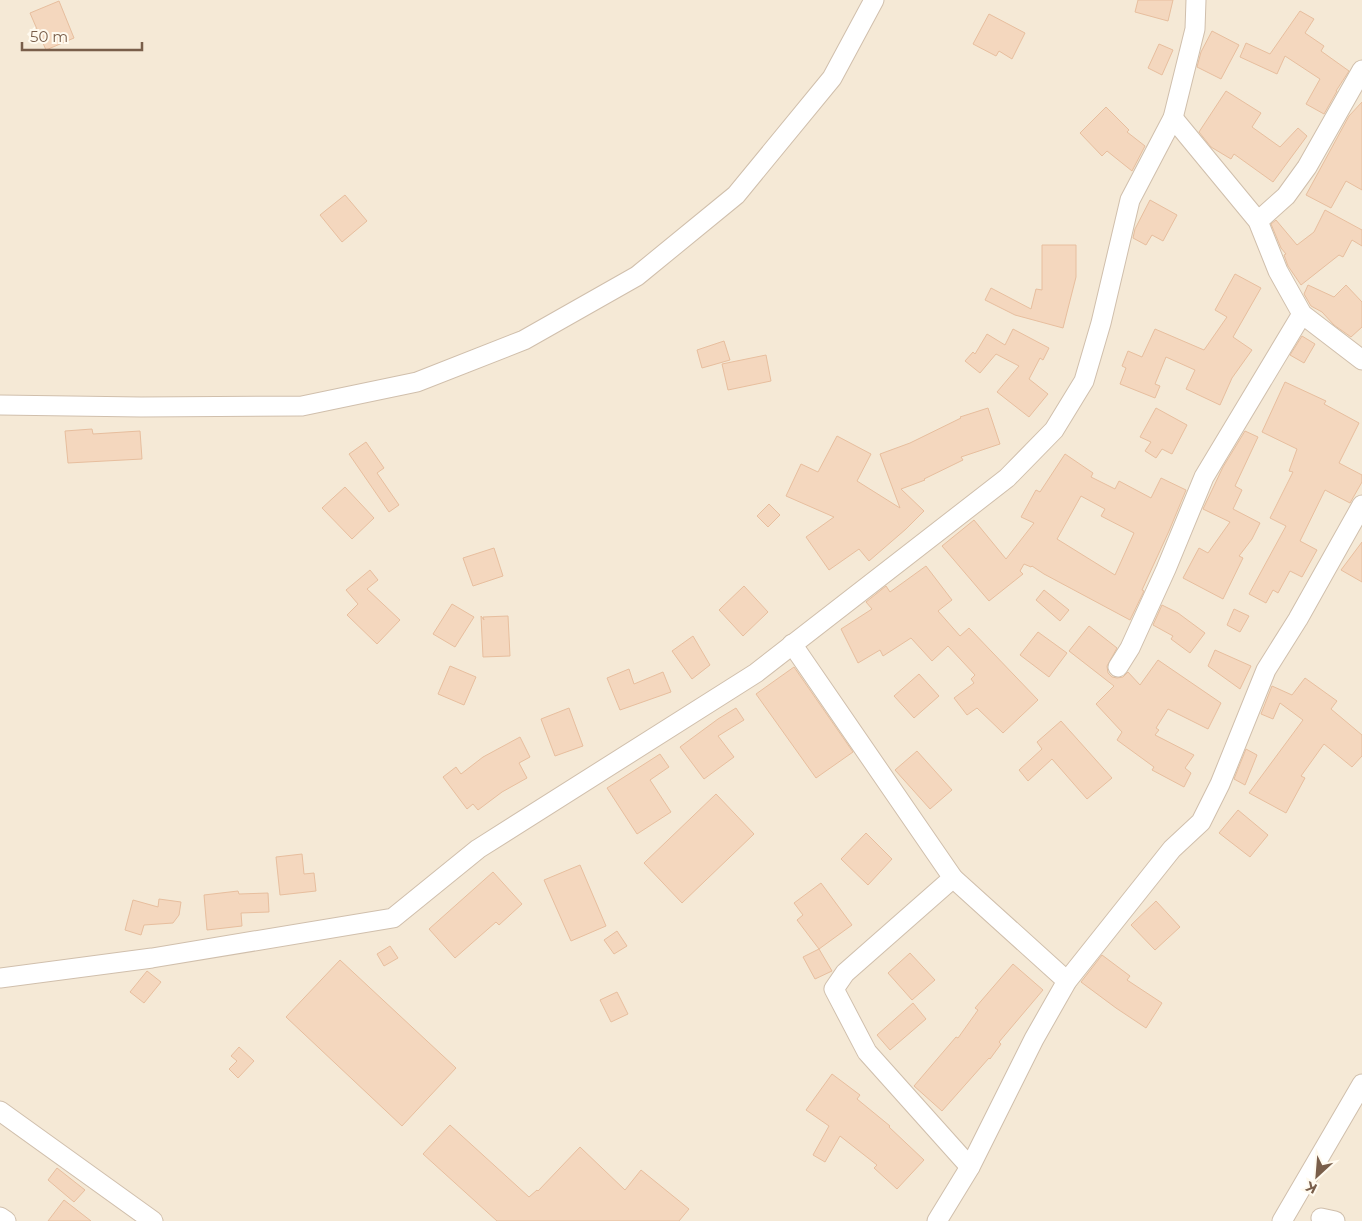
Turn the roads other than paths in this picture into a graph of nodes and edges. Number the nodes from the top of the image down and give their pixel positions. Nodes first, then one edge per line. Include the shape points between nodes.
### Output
1 (874, 0) edge
2 (1196, 0) edge
3 (1362, 70) edge
4 (1173, 118) junction
5 (1258, 221) junction
6 (1302, 314) junction
7 (1362, 360) edge
8 (0, 405) edge
9 (1362, 505) edge
10 (792, 644) junction
11 (1118, 667) dead end
12 (953, 878) junction
13 (0, 978) edge
14 (1067, 981) junction
15 (1362, 1084) edge
16 (0, 1111) edge
17 (970, 1167) junction
18 (0, 1217) edge
19 (6, 1221) edge
20 (153, 1221) edge
21 (937, 1221) edge
22 (1282, 1221) edge

1 - 8 street via 832,78 736,195 637,276 524,340 417,382 302,406
2 - 4 street via 1195,29
3 - 5 street via 1307,167 1286,196
4 - 5 street
4 - 10 street via 1130,200 1084,381 1054,430 1006,478
5 - 6 street via 1278,271
6 - 7 street
6 - 11 street via 1204,477 1166,569
9 - 14 street via 1266,670 1220,784 1201,822 1172,849
10 - 12 street
10 - 13 street via 756,673 478,848 394,918 152,958
12 - 14 street
12 - 17 street via 845,973 834,989 867,1052
14 - 17 street
15 - 22 street
16 - 20 street
17 - 21 street
18 - 19 street

